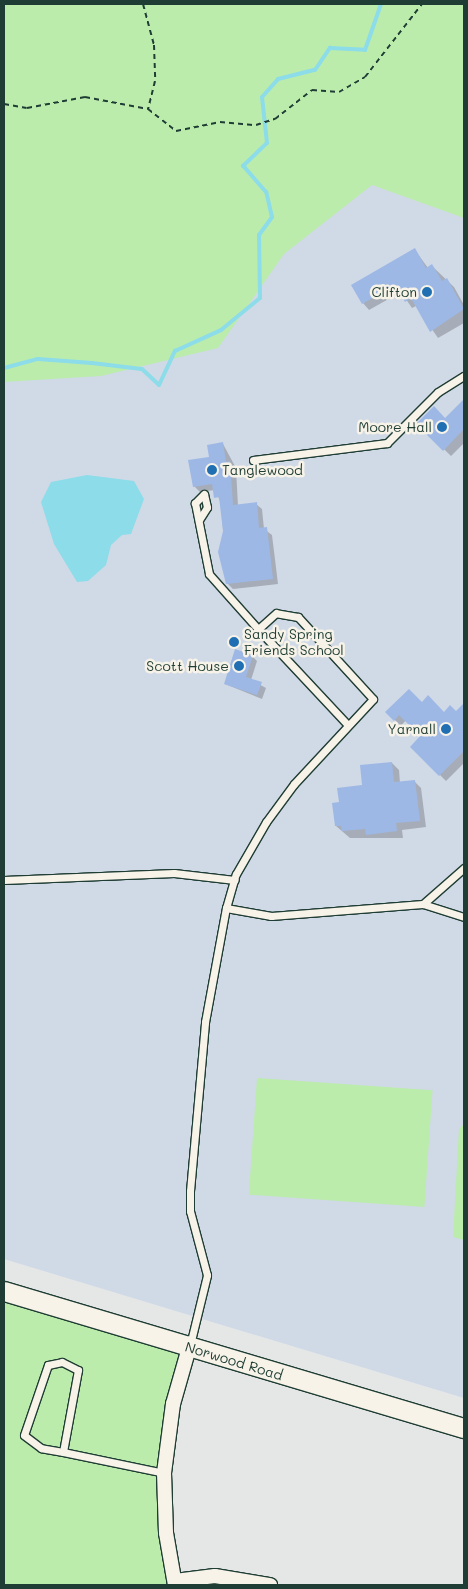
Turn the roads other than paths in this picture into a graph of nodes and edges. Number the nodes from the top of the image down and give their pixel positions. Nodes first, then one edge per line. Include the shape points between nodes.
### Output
1 (464, 376) edge
2 (253, 460) dead end
3 (198, 520) dead end
4 (258, 629) junction
5 (347, 724) junction
6 (464, 868) edge
7 (4, 880) edge
8 (235, 880) junction
9 (423, 904) junction
10 (226, 908) junction
11 (464, 917) edge
12 (4, 1291) edge
13 (189, 1348) junction
14 (464, 1428) edge
15 (63, 1452) junction
16 (164, 1473) junction
17 (175, 1583) edge
18 (270, 1585) edge

1 - 2 lane via 438,392 387,443
3 - 4 lane via 208,574
4 - 5 lane
4 - 5 lane via 276,613 298,617 373,699
5 - 8 lane via 266,822
6 - 9 lane
7 - 8 lane via 174,873
8 - 10 lane
9 - 10 lane via 271,916
9 - 11 lane
10 - 13 lane via 205,1022 190,1191 190,1211 207,1275
12 - 13 main road, Norwood Road
13 - 14 main road, Norwood Road
13 - 16 street via 173,1404
15 - 15 lane via 78,1370 62,1362 48,1365 24,1436 41,1448
15 - 16 lane
16 - 17 street via 166,1533
17 - 18 street via 215,1576

